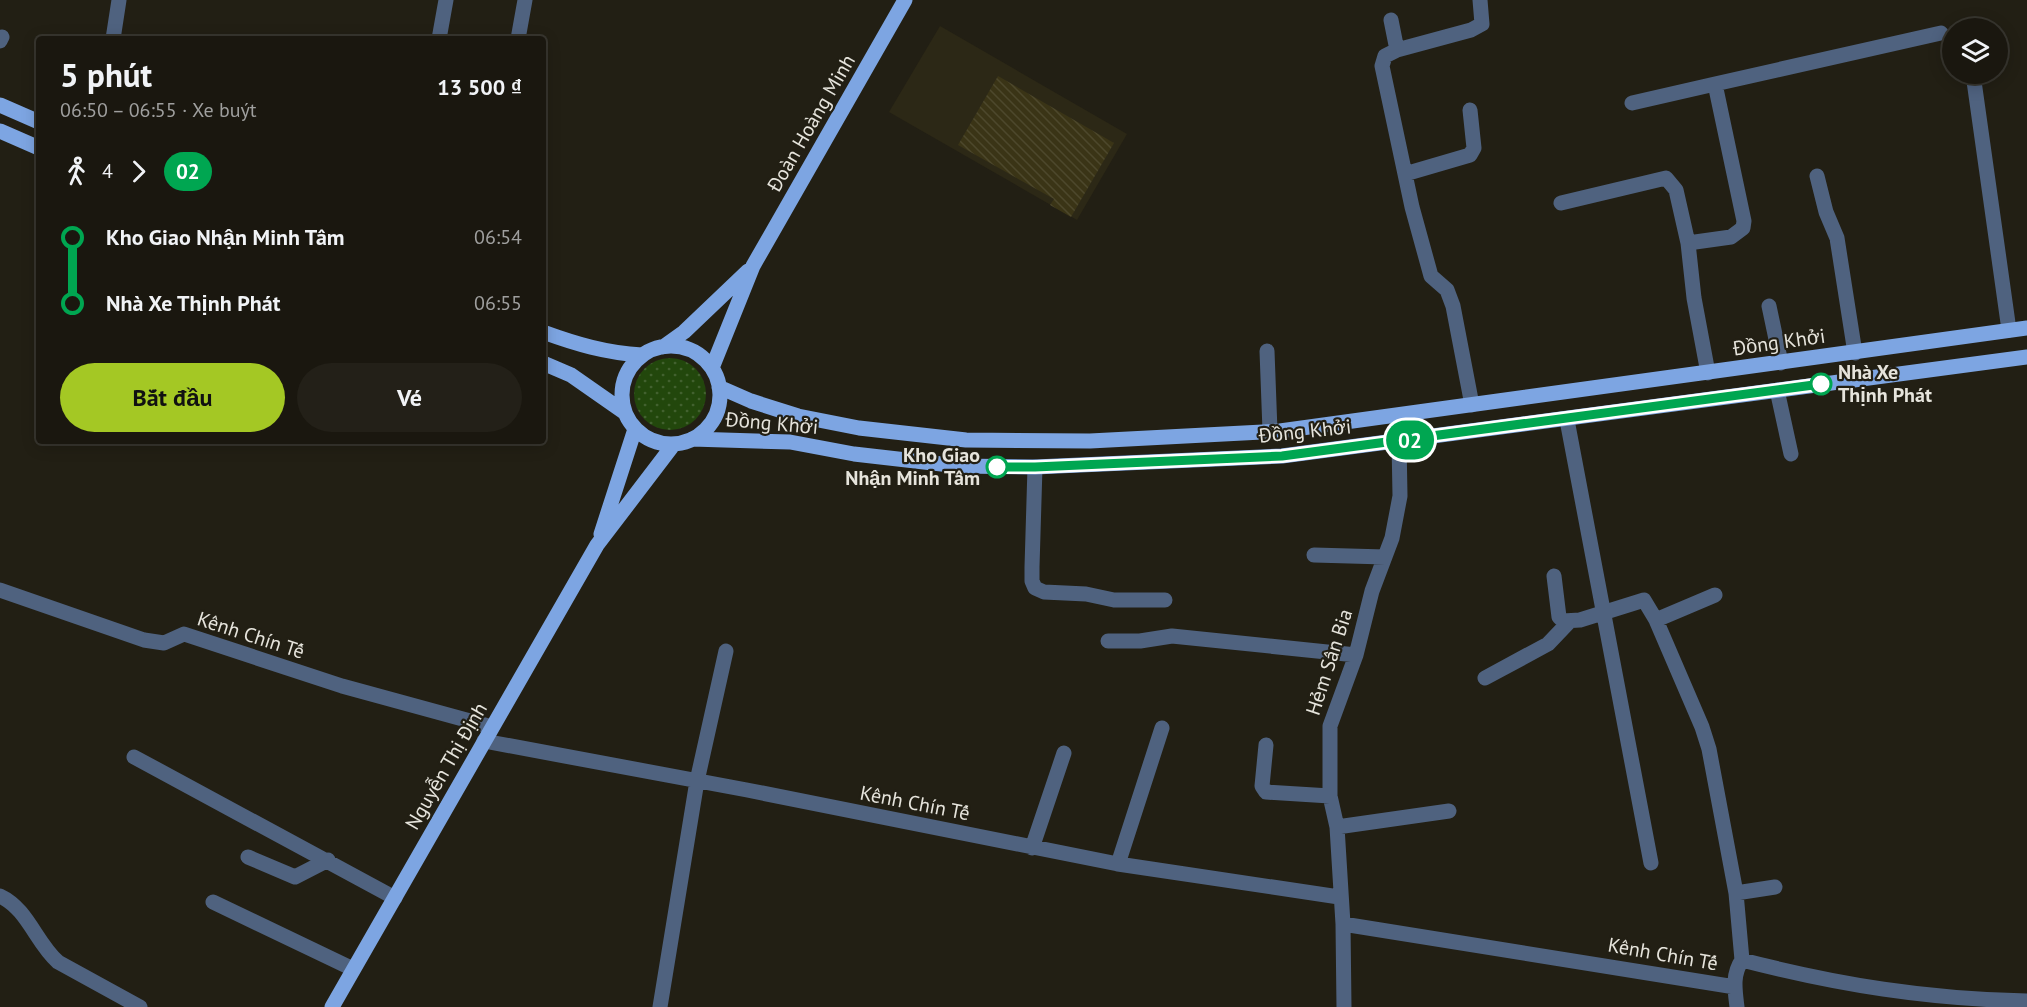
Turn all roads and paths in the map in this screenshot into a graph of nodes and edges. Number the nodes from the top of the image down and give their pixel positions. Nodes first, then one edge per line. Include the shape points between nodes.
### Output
1 (119, 0) edge
2 (446, 0) edge
3 (525, 0) edge
4 (905, 0) edge
5 (1480, 0) edge
6 (1391, 20) dead end
7 (1941, 33) dead end
8 (113, 36) edge
9 (440, 36) edge
10 (519, 36) edge
11 (1397, 50) junction
12 (1715, 84) junction
13 (1974, 84) edge
14 (1632, 103) dead end
15 (0, 105) edge
16 (1470, 110) dead end
17 (36, 121) edge
18 (0, 131) edge
19 (36, 147) edge
20 (1405, 174) junction
21 (1817, 176) dead end
22 (1561, 203) dead end
23 (1688, 243) junction
24 (753, 266) junction
25 (1769, 306) dead end
26 (2027, 328) edge
27 (2009, 330) junction
28 (546, 333) edge
29 (663, 347) junction
30 (1266, 351) dead end
31 (1855, 353) junction
32 (642, 355) junction
33 (2027, 357) edge
34 (1781, 363) junction
35 (546, 364) edge
36 (712, 368) junction
37 (1708, 373) junction
38 (719, 387) junction
39 (1781, 390) junction
40 (1472, 405) junction
41 (624, 412) junction
42 (1567, 420) junction
43 (859, 428) junction
44 (635, 429) junction
45 (1275, 431) junction
46 (692, 439) junction
47 (1399, 441) junction
48 (674, 444) junction
49 (854, 454) junction
50 (1791, 454) dead end
51 (1282, 456) junction
52 (1035, 467) junction
53 (597, 545) junction
54 (1314, 555) dead end
55 (1385, 557) junction
56 (1554, 576) dead end
57 (0, 590) edge
58 (1715, 595) dead end
59 (1165, 600) dead end
60 (1602, 614) junction
61 (1656, 620) junction
62 (1568, 623) junction
63 (1108, 641) dead end
64 (726, 651) dead end
65 (1356, 655) junction
66 (1485, 678) dead end
67 (492, 727) junction
68 (1162, 728) dead end
69 (484, 741) junction
70 (1266, 746) dead end
71 (1064, 753) dead end
72 (134, 757) dead end
73 (697, 781) junction
74 (1330, 796) junction
75 (1449, 811) dead end
76 (1337, 827) junction
77 (1032, 848) junction
78 (248, 857) dead end
79 (328, 860) junction
80 (1651, 863) dead end
81 (1118, 864) junction
82 (1775, 887) dead end
83 (1736, 893) junction
84 (0, 896) edge
85 (1339, 897) junction
86 (395, 898) junction
87 (213, 902) dead end
88 (1343, 924) junction
89 (353, 969) junction
90 (1737, 975) junction
91 (1914, 1000) edge
92 (2027, 1001) edge
93 (140, 1007) edge
94 (332, 1007) edge
95 (660, 1007) edge
96 (1344, 1007) edge
97 (1737, 1007) edge

1 - 8 street
2 - 9 street
3 - 10 street
4 - 24 main road, Đoàn Hoàng Minh
5 - 11 street via 1482,24
6 - 11 street
7 - 12 street
11 - 20 street via 1385,56 1382,66
12 - 14 street
12 - 23 street via 1743,228 1731,237
13 - 27 street
15 - 17 main road
16 - 20 street via 1474,148 1470,155
18 - 19 main road
20 - 40 street via 1431,276 1448,290 1453,306
21 - 31 street via 1837,238
22 - 23 street via 1666,178 1676,190
23 - 37 street
24 - 29 main road, Đoàn Hoàng Minh
24 - 36 main road, Đoàn Hoàng Minh
25 - 34 street
26 - 27 main road, Đồng Khởi
27 - 31 main road, Đồng Khởi
28 - 32 main road via 593,349
29 - 32 main road
29 - 36 main road via 691,350
30 - 45 street
31 - 34 main road, Đồng Khởi
32 - 41 main road via 629,369 622,387
33 - 39 main road, Đồng Khởi
34 - 37 main road, Đồng Khởi
34 - 39 main road
35 - 41 main road via 571,375
36 - 38 main road
37 - 40 main road, Đồng Khởi
38 - 43 main road, Đồng Khởi via 798,416
38 - 46 main road via 711,423
39 - 42 main road, Đồng Khởi
39 - 50 street
40 - 45 main road, Đồng Khởi
41 - 44 main road
42 - 47 main road, Đồng Khởi
42 - 60 street
43 - 45 main road, Đồng Khởi via 977,440 1090,441
43 - 49 main road
44 - 48 main road via 660,443
44 - 53 main road, Nguyễn Thị Định
45 - 51 main road
46 - 48 main road
46 - 49 main road, Đồng Khởi via 790,442
47 - 51 main road, Đồng Khởi
47 - 55 street, Hẻm Sân Bia via 1398,516
48 - 53 main road, Nguyễn Thị Định
49 - 52 main road, Đồng Khởi via 959,466
51 - 52 main road, Đồng Khởi
52 - 59 street via 1035,588 1114,600
53 - 67 main road, Nguyễn Thị Định
54 - 55 street
55 - 65 street, Hẻm Sân Bia
56 - 62 street via 1559,617
57 - 67 street, Kênh Chín Tế via 144,640 164,643 184,634 342,687
58 - 61 street
60 - 61 street via 1644,600
60 - 62 street
60 - 80 street
61 - 83 street via 1708,749
62 - 66 street via 1548,645
63 - 65 street via 1172,636
64 - 73 street
65 - 74 street, Hẻm Sân Bia via 1330,726
67 - 69 main road, Nguyễn Thị Định
68 - 81 street
69 - 73 street, Kênh Chín Tế
69 - 86 main road, Nguyễn Thị Định
70 - 74 street via 1266,792
71 - 77 street
72 - 79 street
73 - 77 street, Kênh Chín Tế
73 - 95 street
74 - 76 street, Hẻm Sân Bia
75 - 76 street
76 - 85 street, Hẻm Sân Bia
77 - 81 street, Kênh Chín Tế
78 - 79 street via 295,877
79 - 86 street
81 - 85 street, Kênh Chín Tế
82 - 83 street
83 - 90 street
84 - 93 street via 17,906 58,963
85 - 88 street, Hẻm Sân Bia
86 - 89 main road, Nguyễn Thị Định
87 - 89 street
88 - 90 street, Kênh Chín Tế
88 - 96 street, Hẻm Sân Bia
89 - 94 main road, Nguyễn Thị Định
90 - 91 street, Kênh Chín Tế via 1846,985
90 - 97 street
91 - 92 street, Kênh Chín Tế

